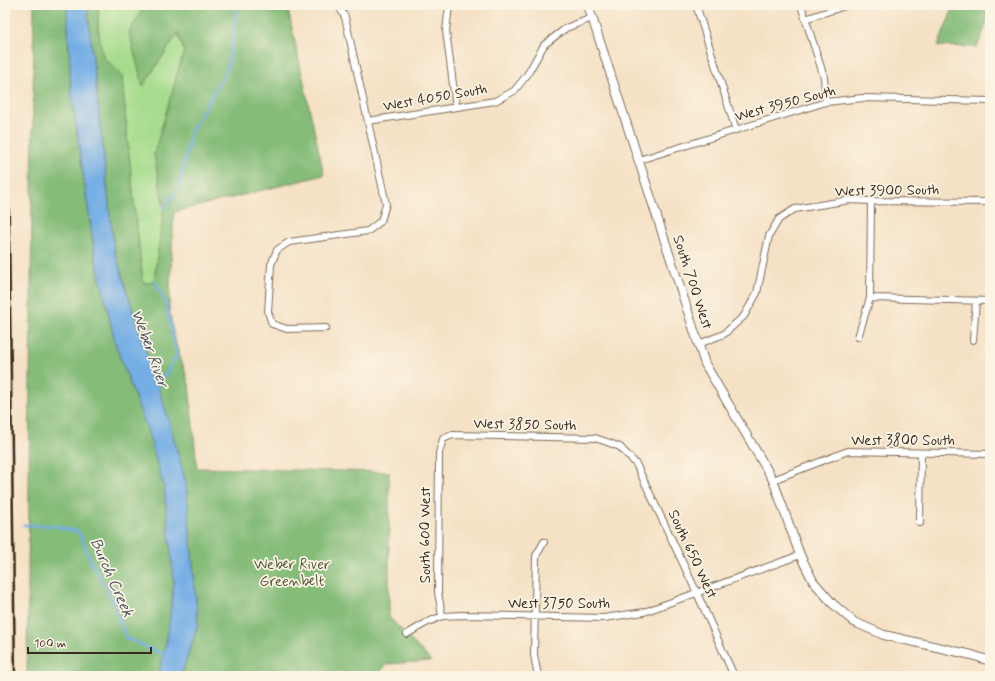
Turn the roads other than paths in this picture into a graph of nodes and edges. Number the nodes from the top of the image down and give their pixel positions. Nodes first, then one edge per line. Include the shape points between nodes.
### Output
1 (338, 5) edge
2 (588, 5) edge
3 (696, 5) edge
4 (800, 5) edge
5 (848, 5) edge
6 (449, 6) dead end
7 (592, 18) junction
8 (805, 19) junction
9 (990, 101) edge
10 (826, 102) junction
11 (456, 107) junction
12 (368, 121) junction
13 (736, 130) junction
14 (639, 160) junction
15 (871, 201) junction
16 (990, 202) edge
17 (870, 298) junction
18 (976, 301) junction
19 (990, 301) edge
20 (326, 328) dead end
21 (858, 337) dead end
22 (973, 340) dead end
23 (699, 344) junction
24 (620, 448) joint
25 (439, 453) joint
26 (921, 453) junction
27 (990, 454) edge
28 (773, 480) junction
29 (920, 523) dead end
30 (544, 542) dead end
31 (800, 555) junction
32 (697, 592) junction
33 (442, 616) junction
34 (535, 616) junction
35 (407, 634) dead end
36 (990, 661) edge
37 (538, 676) edge
38 (734, 676) edge

1 - 12 street via 345,17
2 - 7 street, South 700 West
3 - 13 street
4 - 8 street
5 - 8 street
6 - 11 street via 446,31
7 - 11 street, West 4050 South via 566,28 544,45 527,75 514,91 494,100
7 - 14 street, South 700 West
8 - 10 street via 824,77
9 - 10 street, West 3950 South via 863,98
10 - 13 street, West 3950 South
11 - 12 street, West 4050 South
12 - 20 street via 386,204 381,221 368,231 289,242 276,250 271,265 268,312 272,324 287,329
13 - 14 street, West 3950 South
14 - 23 street, South 700 West
15 - 16 street, West 3900 South
15 - 17 street
15 - 23 street, West 3900 South via 850,200 795,209 779,219 769,236 757,293 744,316 724,334
17 - 18 street
17 - 21 street
18 - 19 street
18 - 22 street
23 - 28 street, South 700 West via 705,364
24 - 25 street, West 3850 South via 595,438 452,435 443,439
24 - 32 street, South 650 West via 636,464
25 - 33 street, South 600 West via 438,592
26 - 27 street, West 3800 South
26 - 28 street, West 3800 South via 848,451
26 - 29 street
28 - 31 street, South 700 West
30 - 34 street via 536,556
31 - 32 street, West 3750 South
31 - 36 street, South 700 West via 813,581 832,603 854,622 884,635
32 - 34 street, West 3750 South via 644,612 604,618
32 - 38 street, South 650 West
33 - 34 street, West 3750 South
33 - 35 street, West 3750 South
34 - 37 street via 534,655

